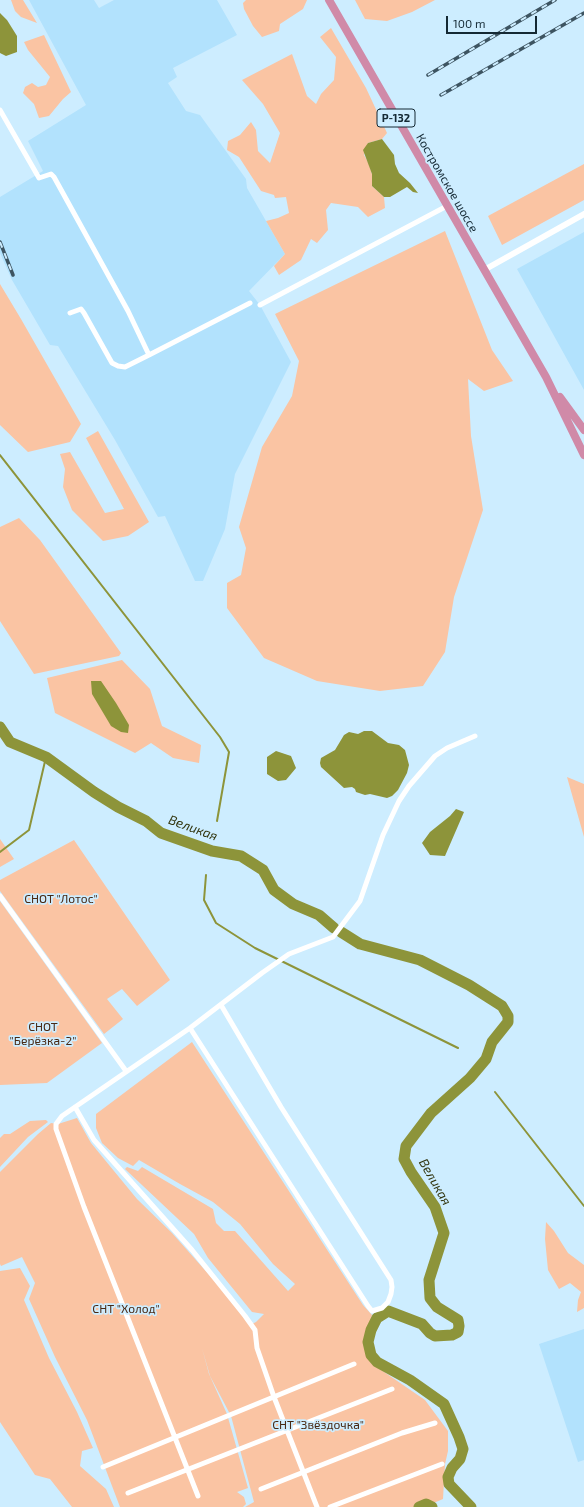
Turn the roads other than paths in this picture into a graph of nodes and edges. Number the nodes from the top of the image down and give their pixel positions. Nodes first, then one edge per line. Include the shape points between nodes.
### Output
1 (328, 0) edge
2 (0, 110) edge
3 (447, 206) junction
4 (584, 214) edge
5 (484, 270) junction
6 (250, 303) dead end
7 (260, 305) dead end
8 (70, 313) dead end
9 (149, 355) junction
10 (546, 377) junction
11 (584, 430) edge
12 (584, 455) edge
13 (475, 736) dead end
14 (0, 896) edge
15 (221, 1005) junction
16 (190, 1028) junction
17 (126, 1071) junction
18 (75, 1107) junction
19 (354, 1364) dead end
20 (392, 1389) dead end
21 (274, 1397) junction
22 (435, 1423) dead end
23 (287, 1430) junction
24 (175, 1438) junction
25 (442, 1464) dead end
26 (103, 1467) dead end
27 (187, 1469) junction
28 (304, 1472) junction
29 (261, 1489) dead end
30 (128, 1493) dead end
31 (198, 1496) dead end
32 (318, 1507) edge
33 (330, 1507) edge

1 - 3 highway, Костромское шоссе / Р-132
2 - 9 street via 39,178 51,174 54,177 128,311
3 - 5 highway, Костромское шоссе / Р-132
3 - 7 street
4 - 5 street
5 - 10 highway, Костромское шоссе / Р-132
6 - 9 street
8 - 9 street via 81,309 112,363 125,367
10 - 11 highway, Р-132
10 - 12 highway, Р-132
13 - 15 street via 435,756 409,786 383,835 360,901 336,933 330,939 289,954
14 - 17 street
15 - 16 street
15 - 16 street via 281,1106 391,1280 391,1294 382,1308 372,1311 368,1306
16 - 17 street
17 - 18 street
18 - 21 street via 94,1140 164,1217 255,1330 258,1348
18 - 24 street via 58,1119 56,1129
19 - 21 street
20 - 23 street
21 - 23 street
21 - 24 street
22 - 28 street via 402,1433
23 - 27 street
23 - 28 street
24 - 26 street
24 - 27 street
25 - 33 street
27 - 30 street
27 - 31 street
28 - 29 street
28 - 32 street

